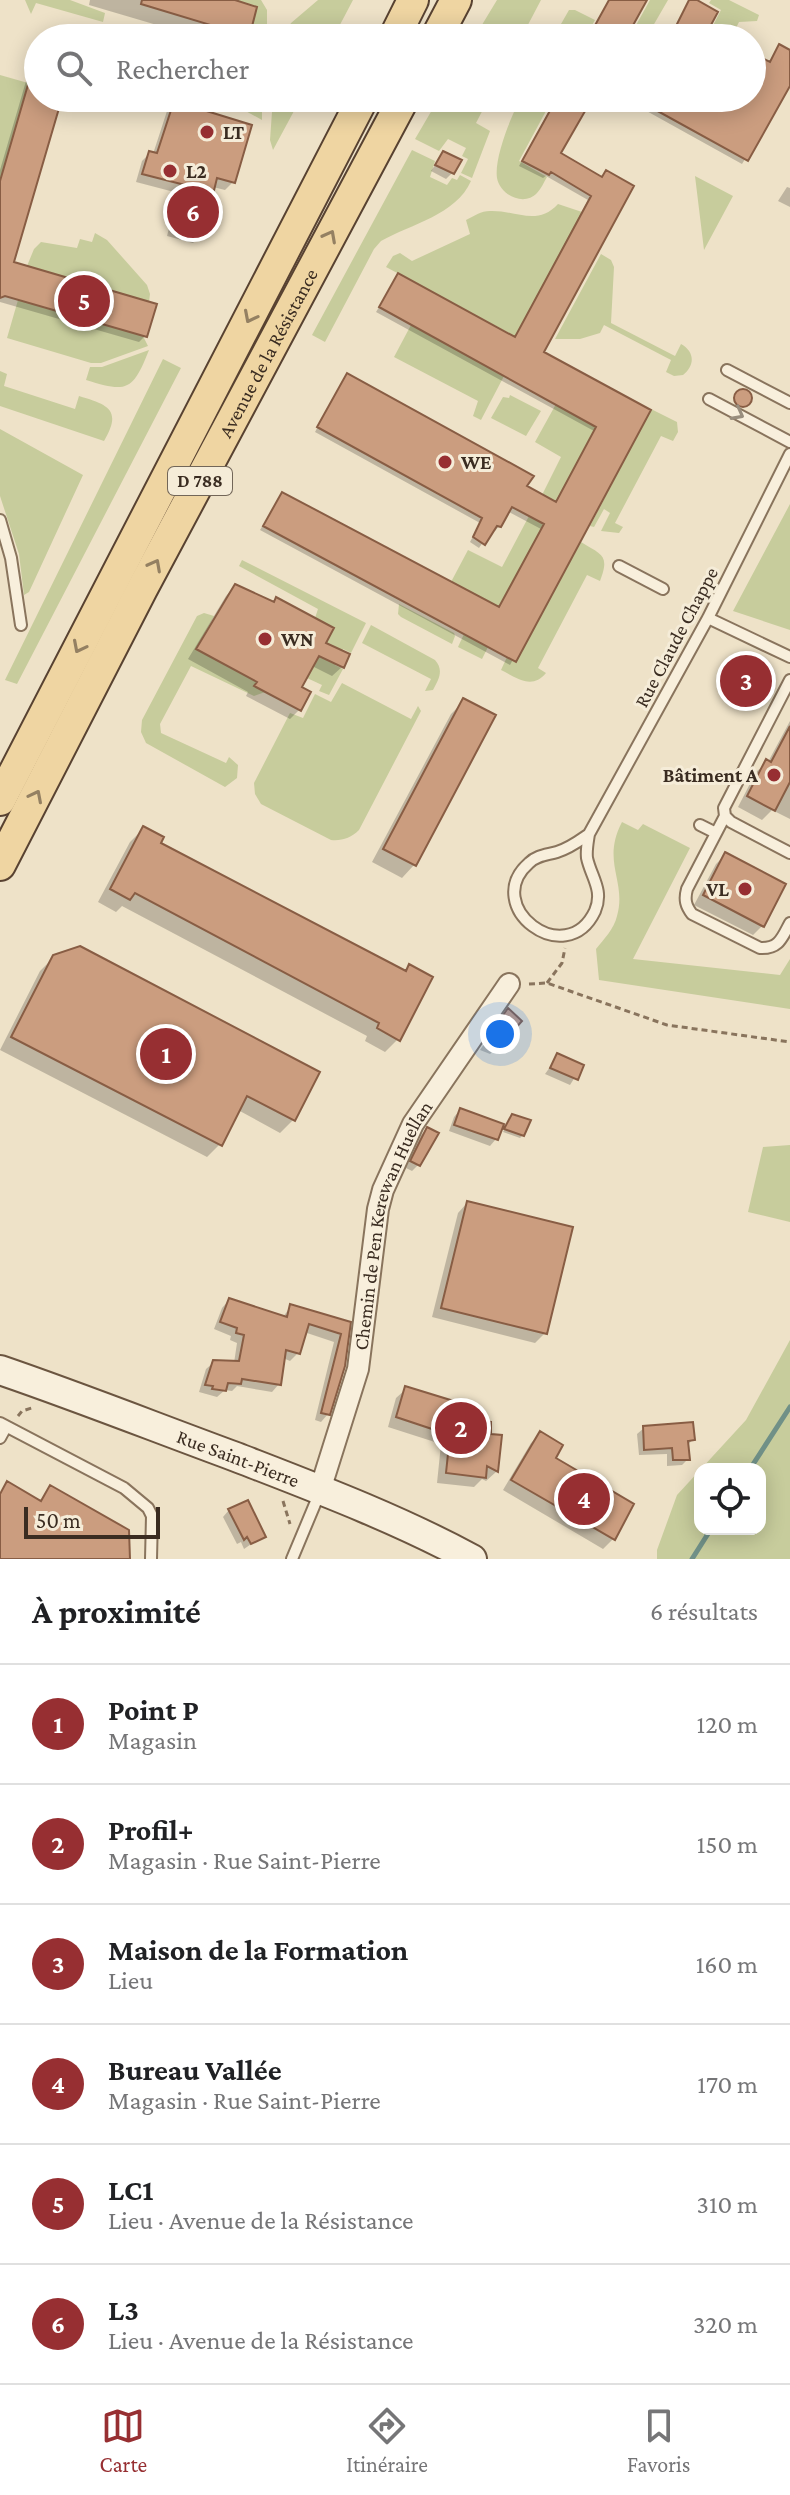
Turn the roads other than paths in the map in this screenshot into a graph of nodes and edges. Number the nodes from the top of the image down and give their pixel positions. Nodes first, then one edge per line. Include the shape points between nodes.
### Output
1 (413, 0) edge
2 (456, 0) edge
3 (401, 24) edge
4 (443, 24) edge
5 (356, 112) edge
6 (397, 112) edge
7 (727, 370) dead end
8 (709, 399) dead end
9 (790, 403) edge
10 (790, 442) edge
11 (790, 454) edge
12 (0, 520) edge
13 (619, 566) dead end
14 (663, 589) dead end
15 (708, 618) junction
16 (21, 625) dead end
17 (790, 657) edge
18 (790, 680) edge
19 (0, 800) edge
20 (725, 816) junction
21 (700, 825) dead end
22 (716, 833) junction
23 (589, 834) junction
24 (790, 853) edge
25 (0, 865) edge
26 (790, 923) edge
27 (509, 984) road end
28 (0, 1370) edge
29 (3, 1425) edge
30 (0, 1438) edge
31 (320, 1490) junction
32 (295, 1558) edge
33 (151, 1559) edge
34 (472, 1559) edge

1 - 3 main road
2 - 4 main road
5 -> 19 main road, Avenue de la Résistance / D 788
25 -> 6 main road, Avenue de la Résistance / D 788
7 - 9 lane
8 -> 10 lane
11 - 15 lane, Rue Claude Chappe
12 - 16 lane
13 - 14 lane
15 - 17 lane
15 - 23 lane, Rue Claude Chappe
18 - 20 lane via 726,788
20 - 22 lane
20 - 24 lane
21 - 22 lane
22 - 26 lane via 687,889 685,902 692,914 770,949
23 - 23 lane via 587,856 599,895 596,908 580,929 568,934 555,936 530,926 516,901 520,873 542,855 572,846
27 - 31 street, Chemin de Pen Kerewan Huellan via 413,1124 383,1190 358,1369
28 - 31 main road, Rue Saint-Pierre
29 - 30 lane
29 - 33 lane via 138,1498 152,1516
31 - 32 lane
31 - 34 main road, Rue Saint-Pierre

